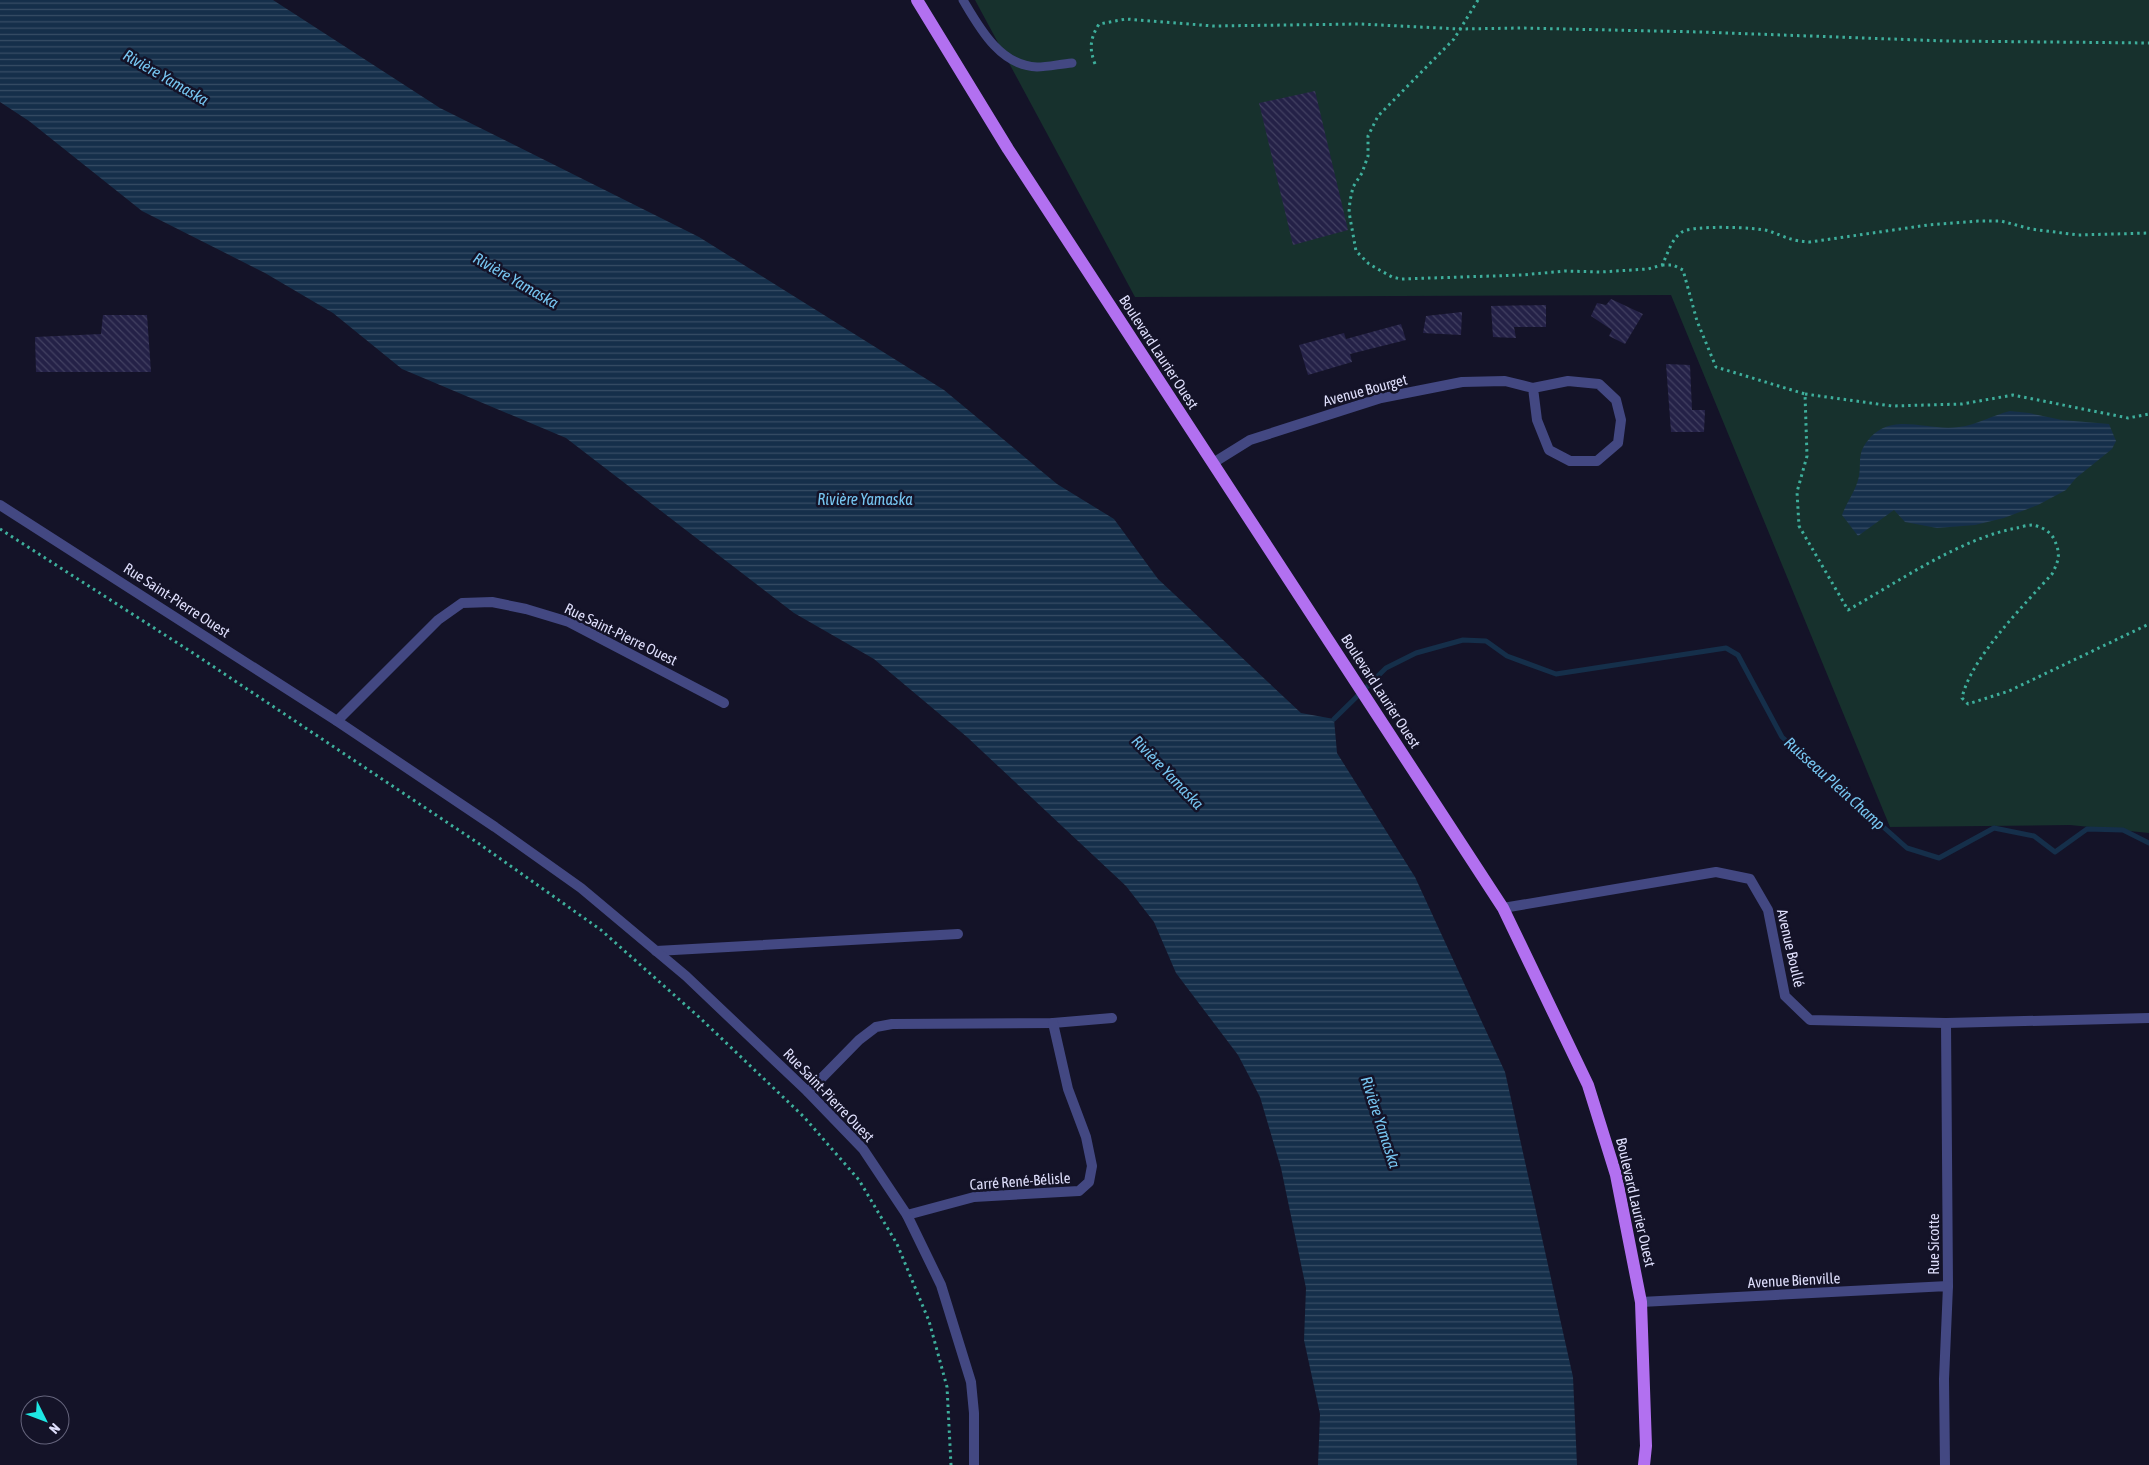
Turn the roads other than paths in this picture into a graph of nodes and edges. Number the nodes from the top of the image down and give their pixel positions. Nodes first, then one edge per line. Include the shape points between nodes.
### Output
1 (917, 0) edge
2 (963, 0) edge
3 (1072, 63) dead end
4 (1533, 388) junction
5 (1212, 463) junction
6 (0, 504) edge
7 (724, 703) dead end
8 (337, 721) junction
9 (1503, 908) junction
10 (958, 934) dead end
11 (656, 951) junction
12 (1112, 1018) dead end
13 (2149, 1018) edge
14 (1053, 1023) junction
15 (1946, 1023) junction
16 (808, 1092) junction
17 (907, 1215) junction
18 (1948, 1286) junction
19 (1642, 1302) junction
20 (974, 1465) edge
21 (1644, 1465) edge
22 (1946, 1465) edge

1 - 5 main road, Boulevard Laurier Ouest via 1008,149
2 - 3 lane via 994,47 1020,63 1036,67
4 - 4 street, Avenue Bourget via 1537,420 1549,450 1570,461 1597,461 1618,443 1622,420 1616,400 1599,384 1568,381
4 - 5 street, Avenue Bourget via 1505,381 1462,382 1381,398 1250,440
5 - 9 main road, Boulevard Laurier Ouest
6 - 8 street, Rue Saint-Pierre Ouest
7 - 8 street, Rue Saint-Pierre Ouest via 569,622 492,602 462,603 438,620
8 - 11 street, Rue Saint-Pierre Ouest via 581,888
9 - 15 street, Avenue Boullé via 1716,872 1750,879 1768,910 1785,996 1810,1020
9 - 19 main road, Boulevard Laurier Ouest via 1588,1085 1616,1175
10 - 11 street
11 - 16 street, Rue Saint-Pierre Ouest
12 - 14 street
13 - 15 street, Avenue Boullé
14 - 16 street via 892,1024 876,1027
14 - 17 street, Carré René-Bélisle via 1068,1089 1086,1137 1092,1166 1088,1182 1079,1191 974,1197
15 - 18 street, Rue Sicotte
16 - 17 street, Rue Saint-Pierre Ouest via 862,1149
17 - 20 street, Rue Saint-Pierre Ouest via 941,1285 970,1382 974,1413
18 - 19 street, Avenue Bienville
18 - 22 street, Rue Sicotte via 1944,1379
19 - 21 main road, Boulevard Laurier Ouest

